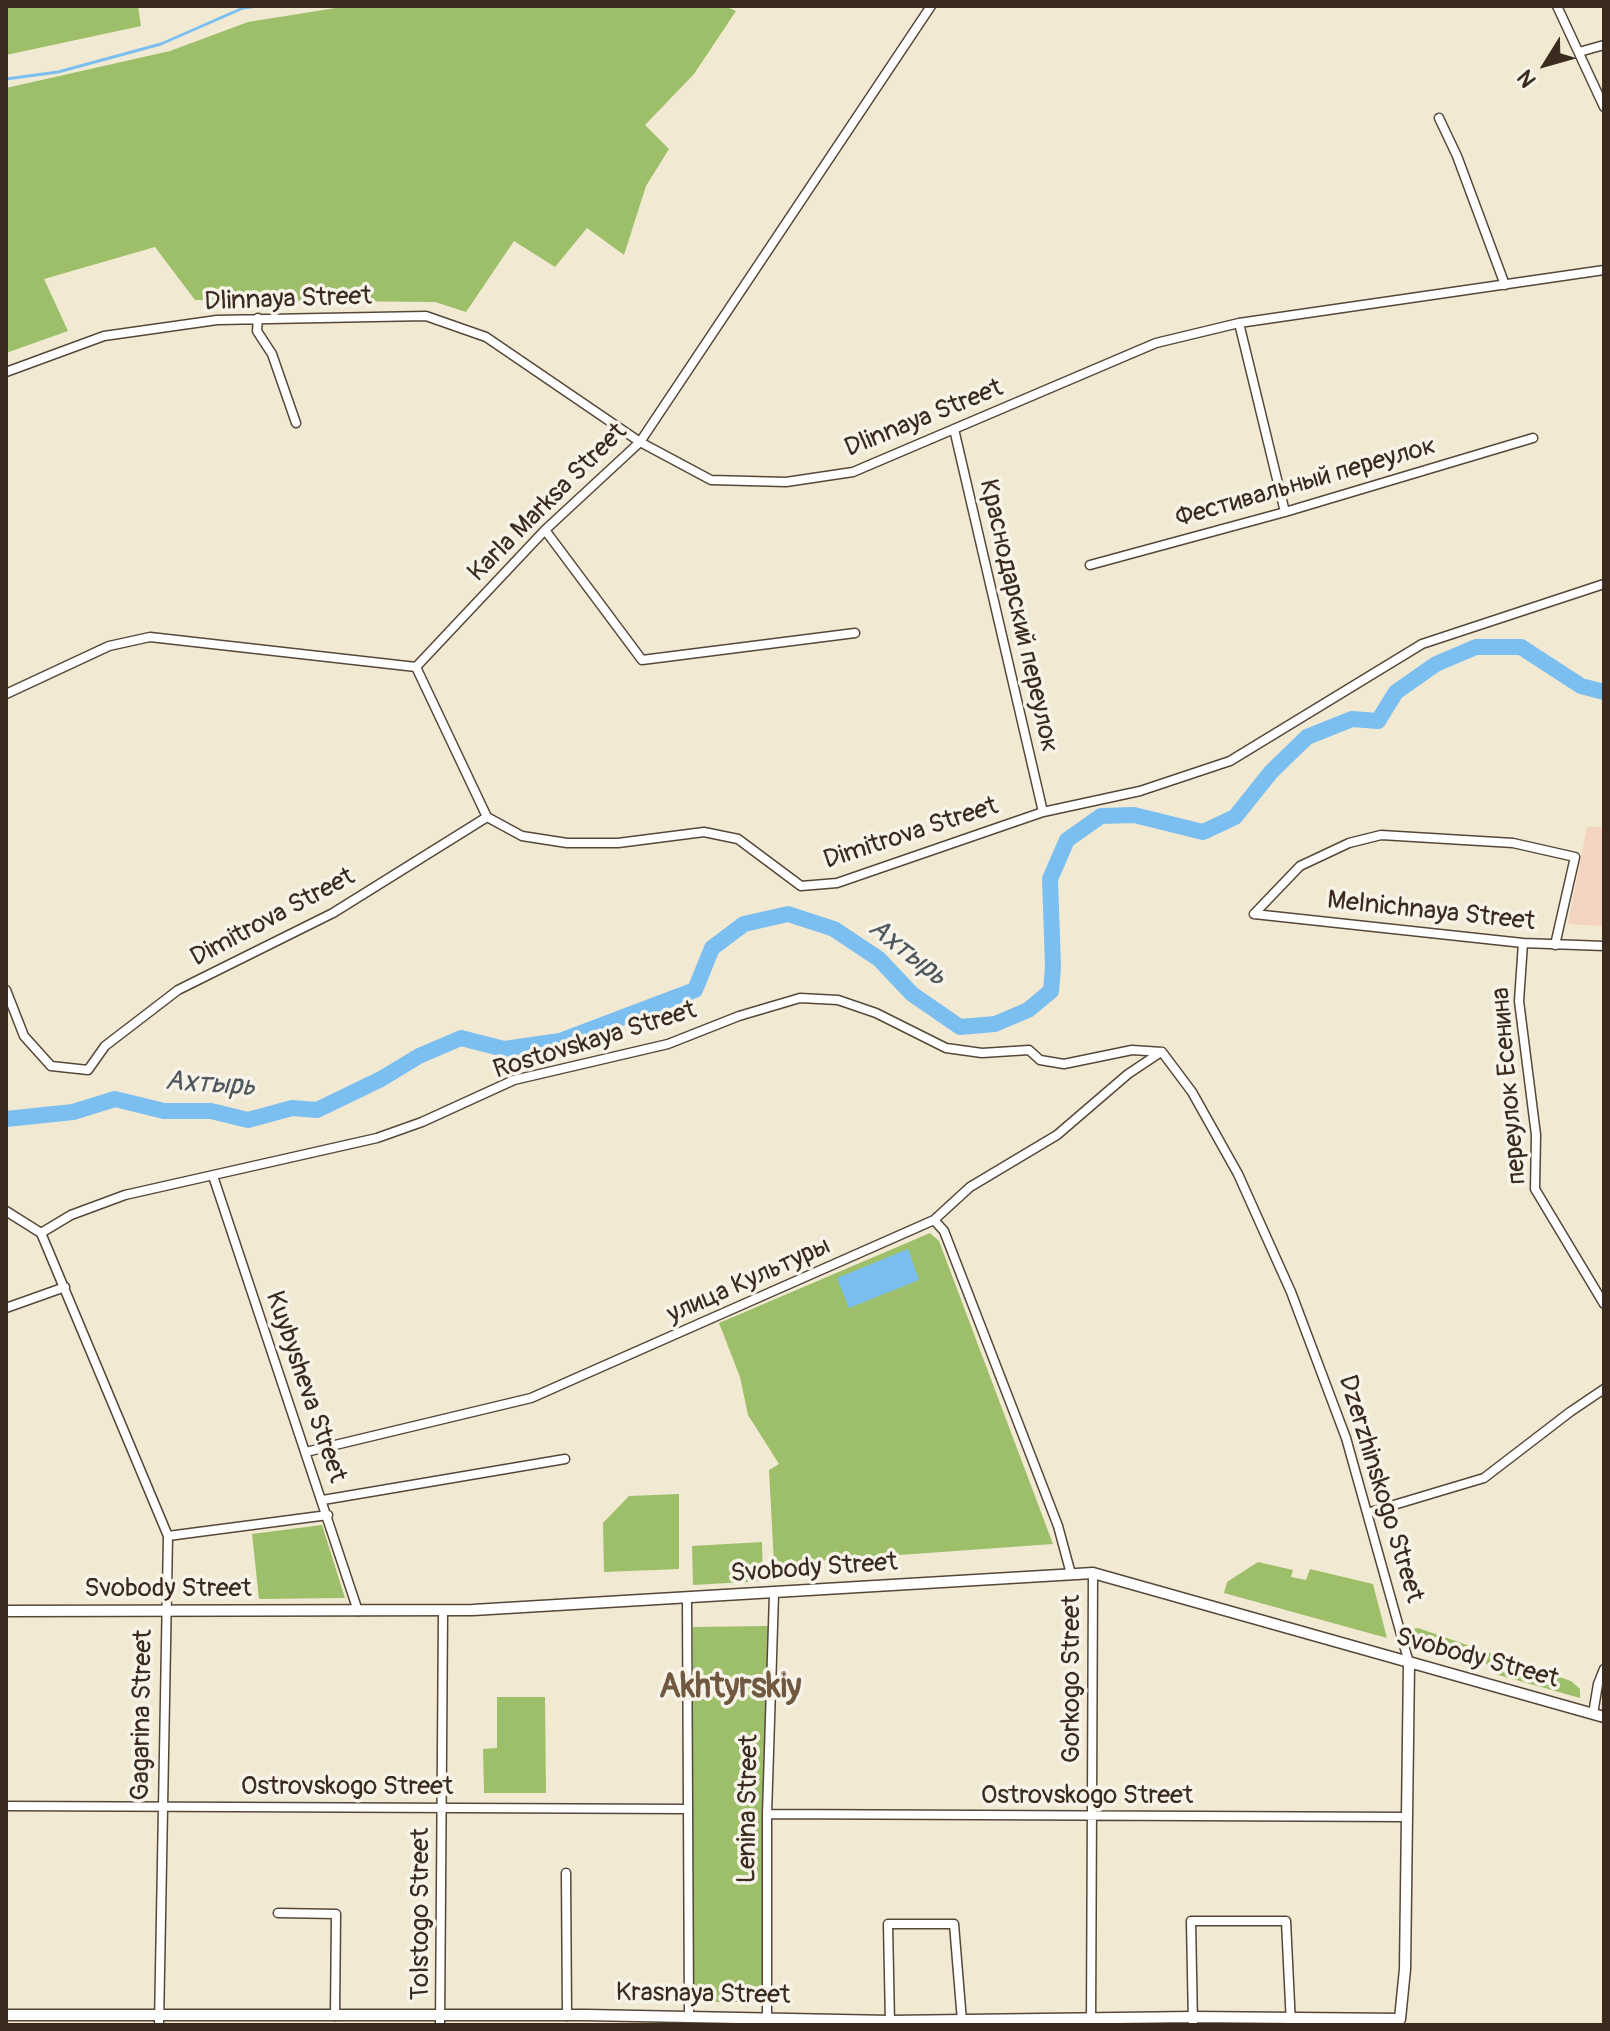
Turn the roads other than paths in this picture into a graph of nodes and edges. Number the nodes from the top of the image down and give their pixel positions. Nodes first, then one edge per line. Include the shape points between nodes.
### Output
1 (931, 6) edge
2 (1557, 6) edge
3 (1604, 45) edge
4 (1579, 52) junction
5 (1604, 107) edge
6 (1439, 118) dead end
7 (1604, 270) edge
8 (1505, 285) junction
9 (258, 318) junction
10 (1239, 323) junction
11 (6, 372) edge
12 (296, 423) dead end
13 (954, 429) junction
14 (1533, 438) dead end
15 (640, 442) junction
16 (1285, 512) junction
17 (545, 530) junction
18 (1090, 565) dead end
19 (1604, 584) edge
20 (855, 633) dead end
21 (416, 667) junction
22 (6, 694) edge
23 (1043, 812) junction
24 (487, 817) junction
25 (1523, 943) junction
26 (1555, 945) junction
27 (1604, 946) edge
28 (6, 990) edge
29 (1162, 1052) junction
30 (213, 1176) junction
31 (6, 1211) edge
32 (934, 1220) junction
33 (41, 1233) junction
34 (65, 1287) junction
35 (1604, 1304) edge
36 (6, 1308) edge
37 (1604, 1389) edge
38 (306, 1452) junction
39 (565, 1459) dead end
40 (323, 1500) junction
41 (1367, 1513) junction
42 (328, 1515) junction
43 (168, 1536) junction
44 (1093, 1573) junction
45 (1071, 1574) junction
46 (774, 1594) junction
47 (687, 1599) junction
48 (6, 1611) edge
49 (165, 1611) junction
50 (358, 1611) junction
51 (443, 1611) junction
52 (1409, 1663) junction
53 (1604, 1669) edge
54 (1598, 1715) edge
55 (6, 1806) edge
56 (161, 1806) junction
57 (441, 1807) junction
58 (687, 1809) junction
59 (767, 1814) junction
60 (1091, 1816) junction
61 (1407, 1817) junction
62 (566, 1873) dead end
63 (278, 1913) dead end
64 (6, 2015) edge
65 (335, 2016) junction
66 (567, 2016) junction
67 (689, 2016) junction
68 (159, 2020) edge
69 (440, 2020) edge
70 (962, 2021) junction
71 (1193, 2021) edge
72 (767, 2022) edge
73 (1091, 2022) edge
74 (1291, 2022) edge
75 (1400, 2022) edge
76 (890, 2023) edge

1 - 15 street, Karla Marksa Street
2 - 4 street
3 - 4 street
4 - 5 street
6 - 8 street
7 - 8 street, Dlinnaya Street
8 - 10 street, Dlinnaya Street
9 - 11 street, Dlinnaya Street via 104,336
9 - 12 street via 257,331 272,354
9 - 15 street, Dlinnaya Street via 426,316 486,337
10 - 13 street, Dlinnaya Street via 1156,343
10 - 16 street
13 - 15 street, Dlinnaya Street via 853,472 786,482 711,480
13 - 23 street, Краснодарский переулок
14 - 16 street, Фестивальный переулок
15 - 17 street, Karla Marksa Street
16 - 18 street, Фестивальный переулок
17 - 20 street via 642,660
17 - 21 street, Karla Marksa Street
19 - 23 street, Dimitrova Street via 1422,644 1230,761 1140,791
21 - 22 street via 150,637 109,646
21 - 24 street
23 - 24 street, Dimitrova Street via 837,883 801,886 738,839 704,832 618,843 567,843 522,836
24 - 28 street, Dimitrova Street via 333,913 178,990 105,1046 88,1070 51,1066 24,1036
25 - 26 street, Melnichnaya Street
25 - 26 street, Melnichnaya Street via 1254,914 1300,866 1349,843 1381,835 1513,843 1575,857
25 - 35 street, переулок Есенина via 1519,1001 1536,1135 1535,1189
26 - 27 street, Melnichnaya Street
29 - 30 street, Rostovskaya Street via 1132,1050 1064,1064 1040,1060 1029,1050 982,1053 946,1048 876,1013 838,1000 800,998 668,1044 514,1080 377,1138
29 - 32 street, улица Культуры via 1057,1135 970,1187
29 - 41 street, Dzerzhinskogo Street via 1192,1092 1238,1174 1291,1292 1346,1438
30 - 33 street, Rostovskaya Street via 125,1195 71,1215
30 - 38 street, Kuybysheva Street
31 - 33 street
32 - 38 street, улица Культуры via 531,1398
32 - 45 street, Gorkogo Street via 950,1245 1058,1526
33 - 34 street, Gagarina Street
34 - 36 street
34 - 43 street, Gagarina Street
37 - 41 street via 1484,1478
38 - 40 street, Kuybysheva Street
39 - 40 street
40 - 42 street, Kuybysheva Street
41 - 52 street, Dzerzhinskogo Street
42 - 43 street
42 - 50 street, Kuybysheva Street
43 - 49 street, Gagarina Street
44 - 45 street, Svobody Street
44 - 52 street, Svobody Street
44 - 60 street, Gorkogo Street
45 - 46 street, Svobody Street
46 - 47 street, Svobody Street
46 - 59 street, Lenina Street
47 - 51 street, Svobody Street
47 - 58 street
48 - 49 street, Svobody Street
49 - 50 street, Svobody Street
49 - 56 street, Gagarina Street
50 - 51 street, Svobody Street
51 - 57 street, Tolstogo Street
52 - 54 street, Svobody Street
52 - 61 street, Dzerzhinskogo Street
53 - 54 street via 1598,1684
55 - 56 street, Ostrovskogo Street
56 - 57 street, Ostrovskogo Street
56 - 68 street, Gagarina Street
57 - 58 street, Ostrovskogo Street
57 - 69 street, Tolstogo Street
58 - 67 street
59 - 60 street, Ostrovskogo Street
59 - 72 street, Lenina Street
60 - 61 street, Ostrovskogo Street
60 - 73 street, Gorkogo Street
61 - 75 street, Dzerzhinskogo Street
62 - 66 street
63 - 65 street via 336,1914
64 - 68 street, Krasnaya Street
65 - 68 street, Krasnaya Street
65 - 69 street, Krasnaya Street
66 - 67 street, Krasnaya Street
66 - 69 street, Krasnaya Street
67 - 72 street, Krasnaya Street
70 - 73 street, Krasnaya Street
70 - 76 street, Krasnaya Street
70 - 76 street via 954,1924 888,1924
71 - 73 street, Krasnaya Street
71 - 74 street, Krasnaya Street
71 - 74 street via 1191,1921 1286,1921
72 - 76 street, Krasnaya Street
74 - 75 street, Krasnaya Street

